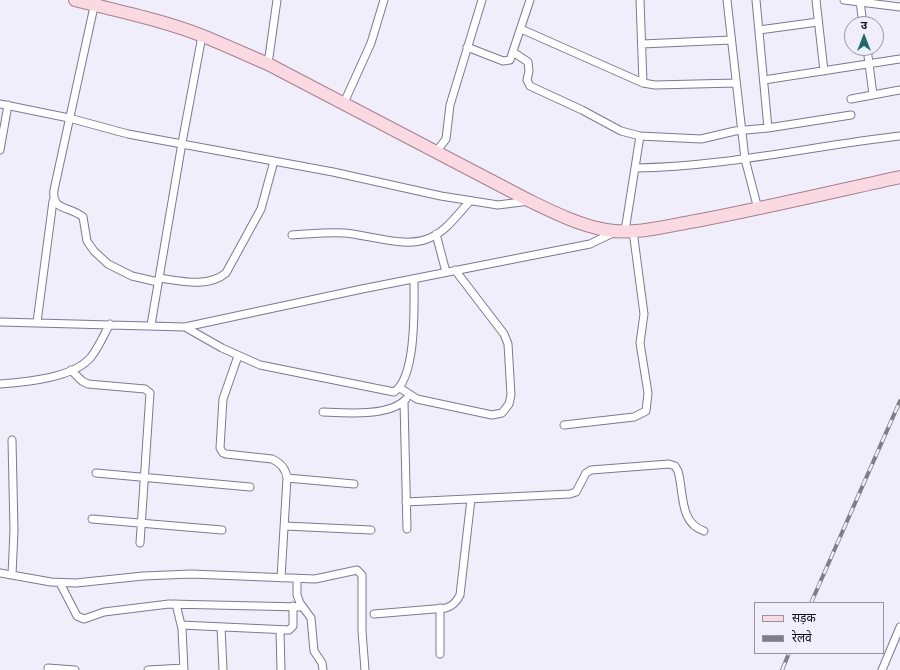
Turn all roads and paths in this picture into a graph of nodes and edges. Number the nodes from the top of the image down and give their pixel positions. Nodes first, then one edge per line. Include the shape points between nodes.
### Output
1 (75, 0) edge
2 (277, 0) edge
3 (384, 0) edge
4 (482, 0) edge
5 (530, 0) edge
6 (640, 0) edge
7 (727, 0) edge
8 (756, 0) edge
9 (816, 0) edge
10 (844, 0) edge
11 (95, 2) edge
12 (860, 2) junction
13 (900, 7) edge
14 (862, 16) edge
15 (818, 22) junction
16 (521, 29) junction
17 (760, 30) junction
18 (202, 36) junction
19 (731, 40) junction
20 (642, 44) junction
21 (467, 47) junction
22 (513, 52) junction
23 (868, 56) edge
24 (900, 59) edge
25 (268, 64) junction
26 (869, 64) junction
27 (824, 71) junction
28 (764, 80) junction
29 (643, 83) junction
30 (736, 83) junction
31 (900, 90) edge
32 (873, 95) junction
33 (851, 99) dead end
34 (0, 104) edge
35 (8, 105) junction
36 (343, 105) junction
37 (850, 115) dead end
38 (68, 118) junction
39 (768, 128) junction
40 (741, 131) junction
41 (640, 136) junction
42 (900, 136) edge
43 (182, 143) junction
44 (0, 150) edge
45 (436, 152) junction
46 (745, 159) junction
47 (274, 161) junction
48 (635, 168) junction
49 (900, 177) edge
50 (53, 201) junction
51 (470, 201) junction
52 (530, 201) junction
53 (758, 209) junction
54 (625, 231) junction
55 (436, 234) junction
56 (292, 235) dead end
57 (455, 270) junction
58 (446, 272) junction
59 (414, 278) junction
60 (158, 280) junction
61 (0, 322) edge
62 (37, 322) junction
63 (110, 324) junction
64 (151, 325) junction
65 (185, 327) junction
66 (238, 356) junction
67 (72, 370) junction
68 (0, 384) edge
69 (400, 388) junction
70 (409, 395) junction
71 (404, 402) junction
72 (323, 412) dead end
73 (564, 425) dead end
74 (12, 440) dead end
75 (96, 473) dead end
76 (145, 477) junction
77 (287, 478) junction
78 (354, 484) dead end
79 (250, 487) dead end
80 (471, 499) junction
81 (406, 502) junction
82 (92, 519) dead end
83 (142, 523) junction
84 (285, 526) junction
85 (407, 529) dead end
86 (222, 530) dead end
87 (370, 530) dead end
88 (704, 531) dead end
89 (140, 543) dead end
90 (0, 573) edge
91 (12, 575) junction
92 (281, 578) junction
93 (297, 579) junction
94 (60, 583) junction
95 (176, 604) junction
96 (294, 606) junction
97 (302, 607) junction
98 (440, 608) junction
99 (374, 614) dead end
100 (181, 625) junction
101 (221, 627) junction
102 (900, 627) edge
103 (280, 630) junction
104 (440, 654) dead end
105 (48, 668) dead end
106 (184, 669) edge
107 (75, 670) edge
108 (148, 670) edge
109 (224, 670) edge
110 (281, 670) edge
111 (323, 670) edge
112 (365, 670) edge
113 (882, 670) edge

1 - 11 main road
2 - 25 street
3 - 36 street via 371,43
4 - 21 street
5 - 16 street
6 - 20 street
7 - 19 street
8 - 17 street
9 - 15 street
10 - 12 street
11 - 18 main road
11 - 38 street
12 - 13 street
12 - 14 street
15 - 17 street
15 - 27 street
16 - 22 street
16 - 29 street
17 - 28 street
18 - 25 main road
18 - 43 street
19 - 20 street
19 - 30 street
20 - 29 street
21 - 22 street via 503,61 510,60
21 - 45 street via 448,115 446,139
22 - 41 street via 528,62 530,71 527,80 530,86 621,131
23 - 26 street
24 - 26 street
25 - 36 main road
26 - 27 street
26 - 32 street
27 - 28 street
28 - 39 street
29 - 30 street
30 - 40 street
31 - 32 street
32 - 33 street
34 - 35 street
35 - 38 street
35 - 44 street
36 - 45 main road
37 - 39 street
38 - 43 street via 128,134
38 - 50 street
39 - 40 street
40 - 41 street via 701,139
40 - 46 street
41 - 48 street
42 - 46 street
43 - 47 street
43 - 60 street
45 - 52 main road
46 - 48 street via 676,167
46 - 53 street
47 - 51 street
47 - 60 street via 261,209 226,273 204,282
48 - 54 street
49 - 53 main road
50 - 60 street via 83,217 87,241 108,264 132,276
50 - 62 street
51 - 52 street via 498,205
51 - 55 street
52 - 54 main road via 588,226
53 - 54 main road
54 - 57 street via 590,244
54 - 73 street via 644,314 641,350 648,408 634,417
55 - 56 street via 414,242 346,233
55 - 58 street
57 - 58 street
57 - 70 street via 507,339 511,395 509,404 502,413 492,415 433,403
58 - 59 street
59 - 65 street
59 - 69 street via 412,345
60 - 64 street
61 - 62 street
62 - 63 street
63 - 64 street
63 - 67 street via 92,356
64 - 65 street
65 - 66 street
66 - 69 street via 270,368 387,392 394,392
66 - 77 street via 223,399 221,451 226,454 275,460 285,469
67 - 68 street via 52,376
67 - 76 street via 88,384 145,389 150,393
69 - 70 street
70 - 71 street
71 - 72 street via 396,407 378,411
71 - 81 street
74 - 91 street
75 - 76 street
76 - 79 street
76 - 83 street
77 - 78 street
77 - 84 street
80 - 81 street
80 - 88 street via 570,494 576,492 586,473 591,470 668,464 675,466 678,471 686,517 692,525
80 - 98 street via 460,595 451,606
81 - 85 street
82 - 83 street
83 - 86 street
83 - 89 street
84 - 87 street
84 - 92 street
90 - 91 street
91 - 94 street
92 - 93 street
92 - 94 street via 175,574
93 - 97 street via 297,595
93 - 112 street via 315,579 352,570 360,572 363,583 362,631
94 - 95 street via 76,613 84,619 104,612
95 - 96 street
95 - 100 street
96 - 97 street
96 - 103 street via 293,626 289,630
97 - 111 street via 311,618 314,651 322,663
98 - 99 street
98 - 104 street
100 - 101 street
100 - 106 street
101 - 103 street
101 - 109 street
102 - 113 street
103 - 110 street
105 - 107 street
106 - 108 street

